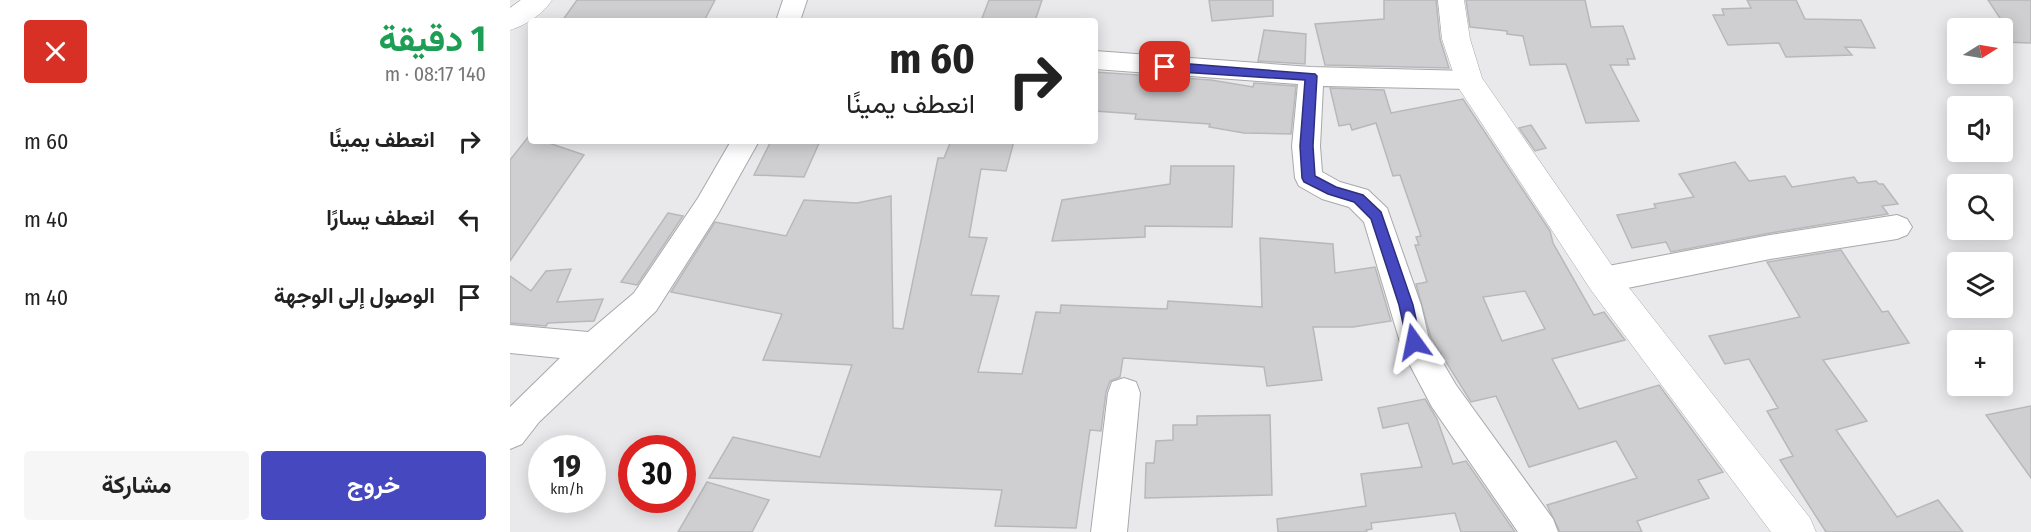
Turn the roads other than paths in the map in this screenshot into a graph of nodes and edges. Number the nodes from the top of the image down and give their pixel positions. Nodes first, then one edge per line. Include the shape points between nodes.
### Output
1 (539, 0) edge
2 (795, 0) edge
3 (1451, 0) edge
4 (789, 18) edge
5 (510, 21) edge
6 (1098, 60) edge
7 (1311, 76) junction
8 (1468, 80) junction
9 (743, 144) edge
10 (1897, 228) dead end
11 (1604, 280) junction
12 (510, 339) edge
13 (594, 347) junction
14 (1124, 393) dead end
15 (510, 433) edge
16 (1109, 532) edge
17 (1540, 532) edge
18 (1796, 532) edge

1 - 5 street
2 - 4 street
3 - 8 street via 1456,39
6 - 7 street
7 - 8 street
7 - 17 street via 1308,178 1332,191 1358,198 1377,216 1414,342 1444,396
8 - 11 street
9 - 13 street via 645,302
10 - 11 street via 1770,247
11 - 18 street
12 - 13 street
13 - 15 street via 527,411
14 - 16 street

